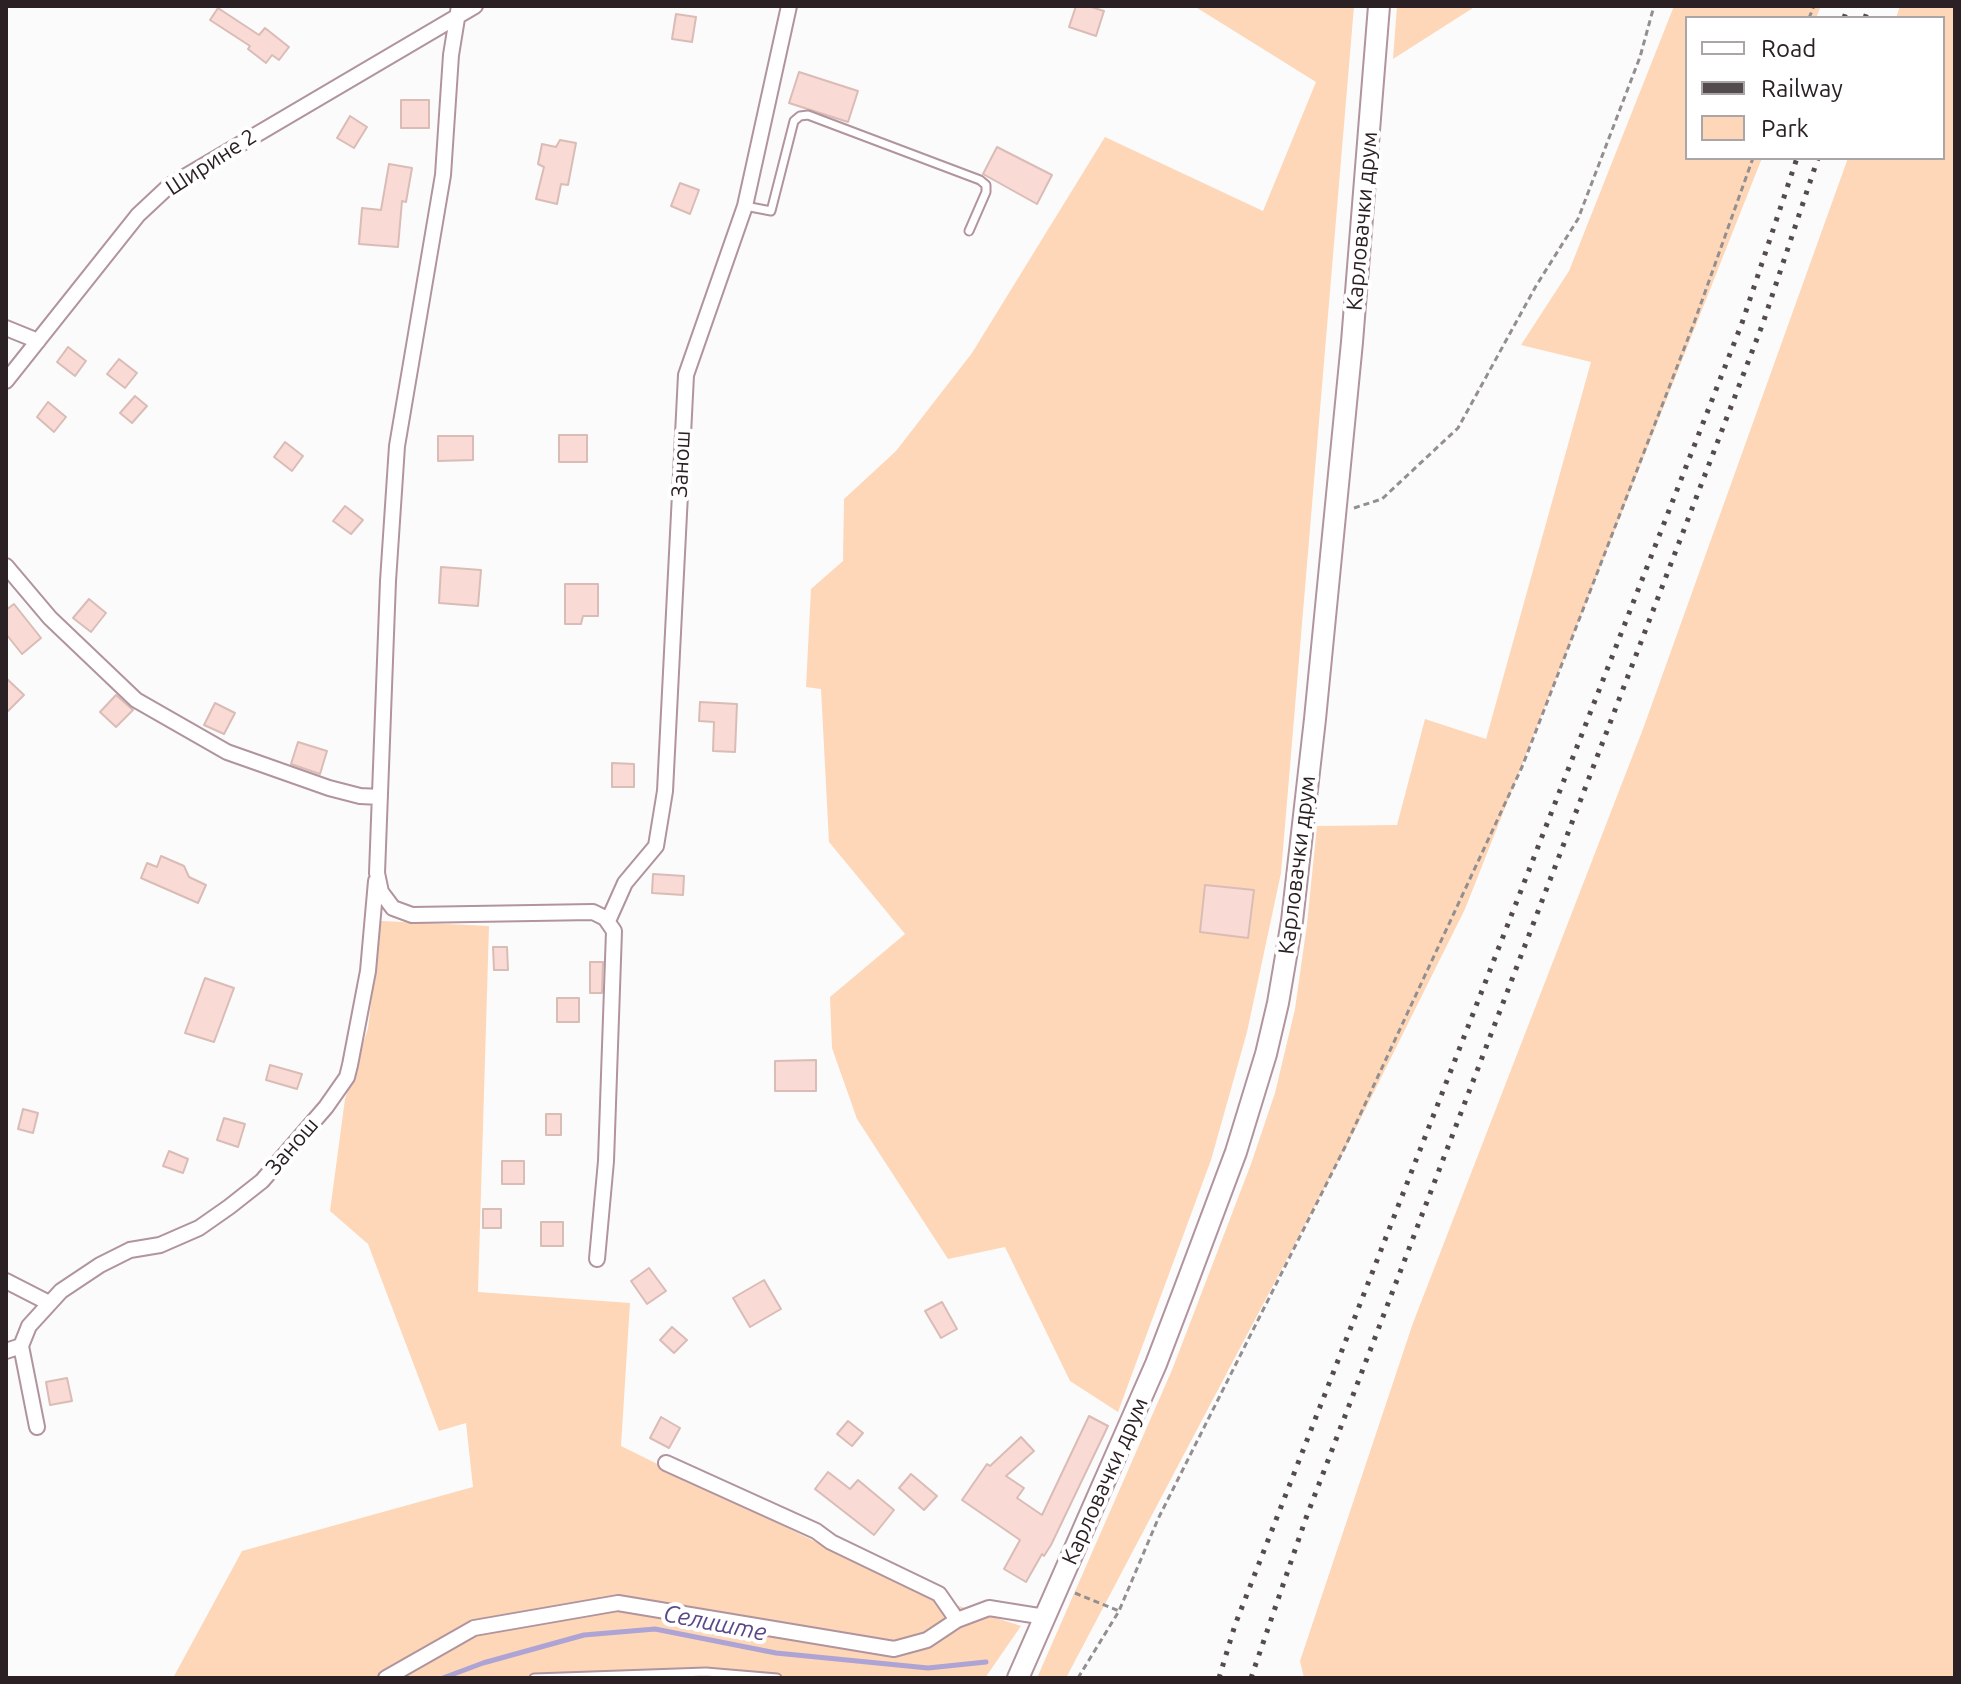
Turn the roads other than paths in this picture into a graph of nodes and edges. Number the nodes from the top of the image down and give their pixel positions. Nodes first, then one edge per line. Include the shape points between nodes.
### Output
1 (475, 6) edge
2 (789, 6) edge
3 (1379, 6) edge
4 (458, 10) edge
5 (745, 206) junction
6 (969, 231) dead end
7 (6, 328) edge
8 (38, 341) junction
9 (6, 381) edge
10 (6, 566) edge
11 (380, 797) junction
12 (377, 873) junction
13 (608, 921) junction
14 (597, 1259) dead end
15 (6, 1281) edge
16 (49, 1303) junction
17 (21, 1346) junction
18 (6, 1351) edge
19 (37, 1427) dead end
20 (666, 1463) dead end
21 (1045, 1617) junction
22 (957, 1620) junction
23 (386, 1678) edge
24 (534, 1678) edge
25 (777, 1678) edge
26 (1018, 1678) edge

1 - 4 street, Ширине 2
2 - 5 street, Занош
3 - 21 main road, Карловачки друм via 1335,515 1292,921 1266,1054 1236,1152 1156,1364
4 - 8 street, Ширине 2 via 169,186 138,215
4 - 11 street, Занош via 443,175 397,446
5 - 6 lane via 771,211 794,121 808,115 980,180 986,192
5 - 13 street, Занош via 686,375 665,791 656,846 625,883
7 - 8 street
8 - 9 street
10 - 11 street via 50,618 136,700 227,752 329,788
11 - 12 street, Занош
12 - 13 street, Занош via 381,892 393,908 412,915 584,911
12 - 16 street, Занош via 368,971 350,1065 326,1107 262,1181 229,1207 199,1228 100,1265
13 - 14 street via 615,942
15 - 16 street
16 - 17 street, Занош via 29,1326
17 - 18 street
17 - 19 street
20 - 22 street via 939,1594
21 - 22 street via 989,1608
21 - 26 main road, Карловачки друм
22 - 23 street via 927,1640 894,1649 618,1603 474,1628
24 - 25 lane via 706,1672

